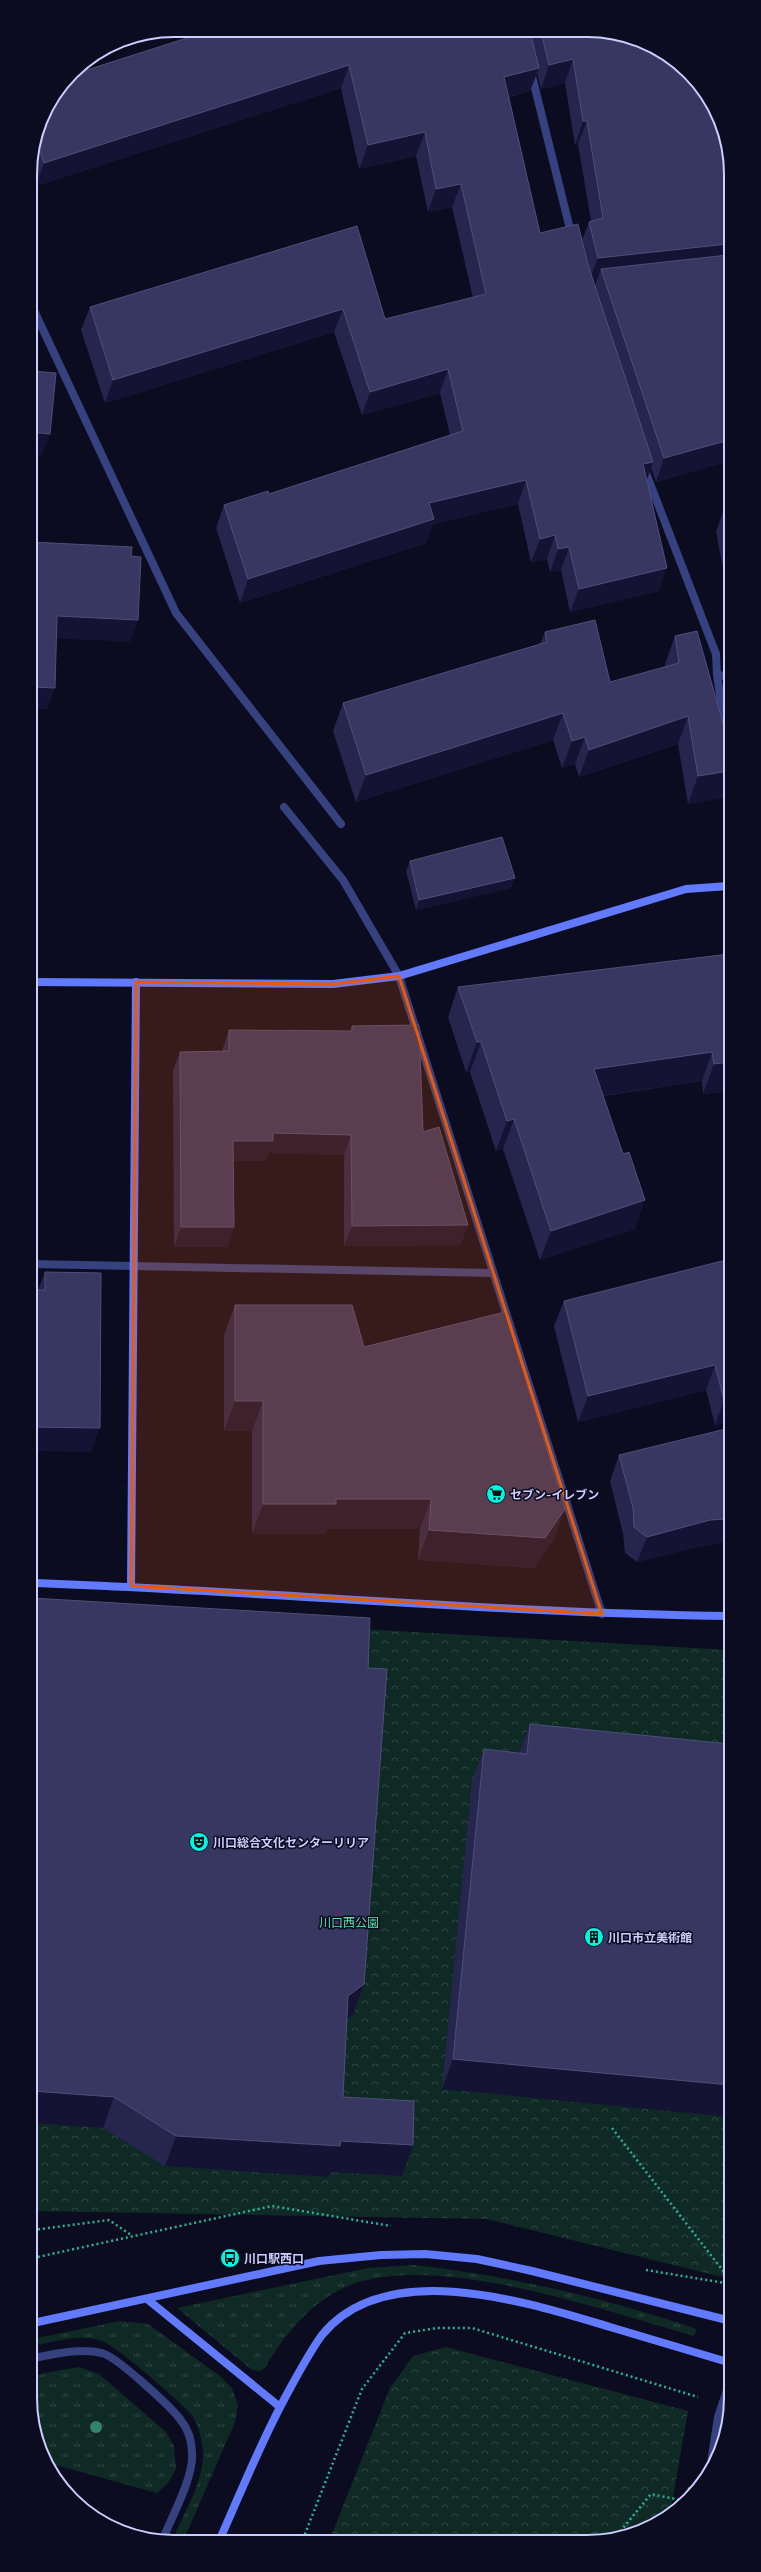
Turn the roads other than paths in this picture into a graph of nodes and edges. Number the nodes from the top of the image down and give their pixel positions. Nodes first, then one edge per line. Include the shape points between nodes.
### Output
1 (529, 63) edge
2 (575, 248) edge
3 (37, 317) edge
4 (642, 462) edge
5 (717, 675) junction
6 (724, 676) edge
7 (724, 722) edge
8 (284, 807) dead end
9 (341, 824) dead end
10 (724, 886) edge
11 (399, 976) junction
12 (37, 982) edge
13 (136, 982) junction
14 (37, 1264) edge
15 (134, 1266) junction
16 (493, 1273) junction
17 (37, 1583) edge
18 (131, 1586) junction
19 (602, 1614) junction
20 (724, 1616) edge
21 (147, 2299) junction
22 (724, 2319) edge
23 (37, 2322) edge
24 (37, 2357) edge
25 (724, 2361) edge
26 (724, 2399) edge
27 (280, 2407) junction
28 (712, 2453) edge
29 (165, 2535) edge
30 (222, 2535) edge

1 - 2 street
3 - 9 street via 176,613
4 - 5 street via 716,654
5 - 6 street
5 - 7 street
8 - 11 street via 343,880
10 - 11 street via 686,890
11 - 13 street via 333,984
11 - 16 street
12 - 13 street
13 - 15 street
14 - 15 street
15 - 16 street
15 - 18 street
16 - 19 street
17 - 18 street
18 - 19 street
19 - 20 street
21 - 22 street via 319,2261 425,2254 477,2259 532,2271
21 - 23 street
21 - 27 street
24 - 29 street via 80,2350 104,2354 125,2368 181,2420 191,2439 193,2455 189,2474
25 - 27 street via 522,2301 470,2293 417,2293 374,2299 349,2312 323,2335
26 - 28 street via 718,2417
27 - 30 street

